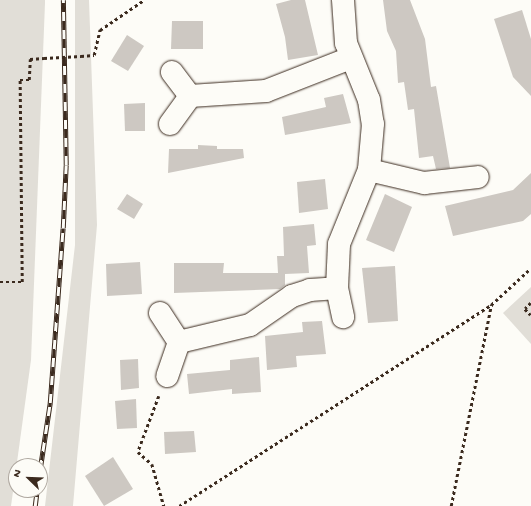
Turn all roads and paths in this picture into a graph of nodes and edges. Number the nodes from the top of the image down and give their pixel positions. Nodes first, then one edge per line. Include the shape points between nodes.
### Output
1 (144, 0) edge
2 (343, 0) edge
3 (350, 58) junction
4 (172, 72) dead end
5 (190, 96) junction
6 (170, 124) dead end
7 (369, 170) junction
8 (478, 177) dead end
9 (531, 268) edge
10 (0, 282) edge
11 (337, 288) junction
12 (531, 304) edge
13 (491, 305) junction
14 (160, 313) dead end
15 (531, 315) edge
16 (343, 317) dead end
17 (179, 342) junction
18 (167, 376) joint
19 (164, 506) edge
20 (179, 506) edge
21 (451, 506) edge

1 - 10 path, bridge via 100,30 94,55 30,59 29,80 20,80 22,282
2 - 3 street via 343,24
3 - 5 street via 266,91
3 - 7 street via 369,100 373,124
4 - 5 street
5 - 6 street
7 - 8 street via 424,183
7 - 11 street via 339,244
9 - 13 path
11 - 16 street
11 - 17 street via 310,290 292,296 250,325
12 - 15 path via 525,309
13 - 20 path
13 - 21 path
14 - 17 street
17 - 18 street
18 - 19 path via 138,452 152,464

